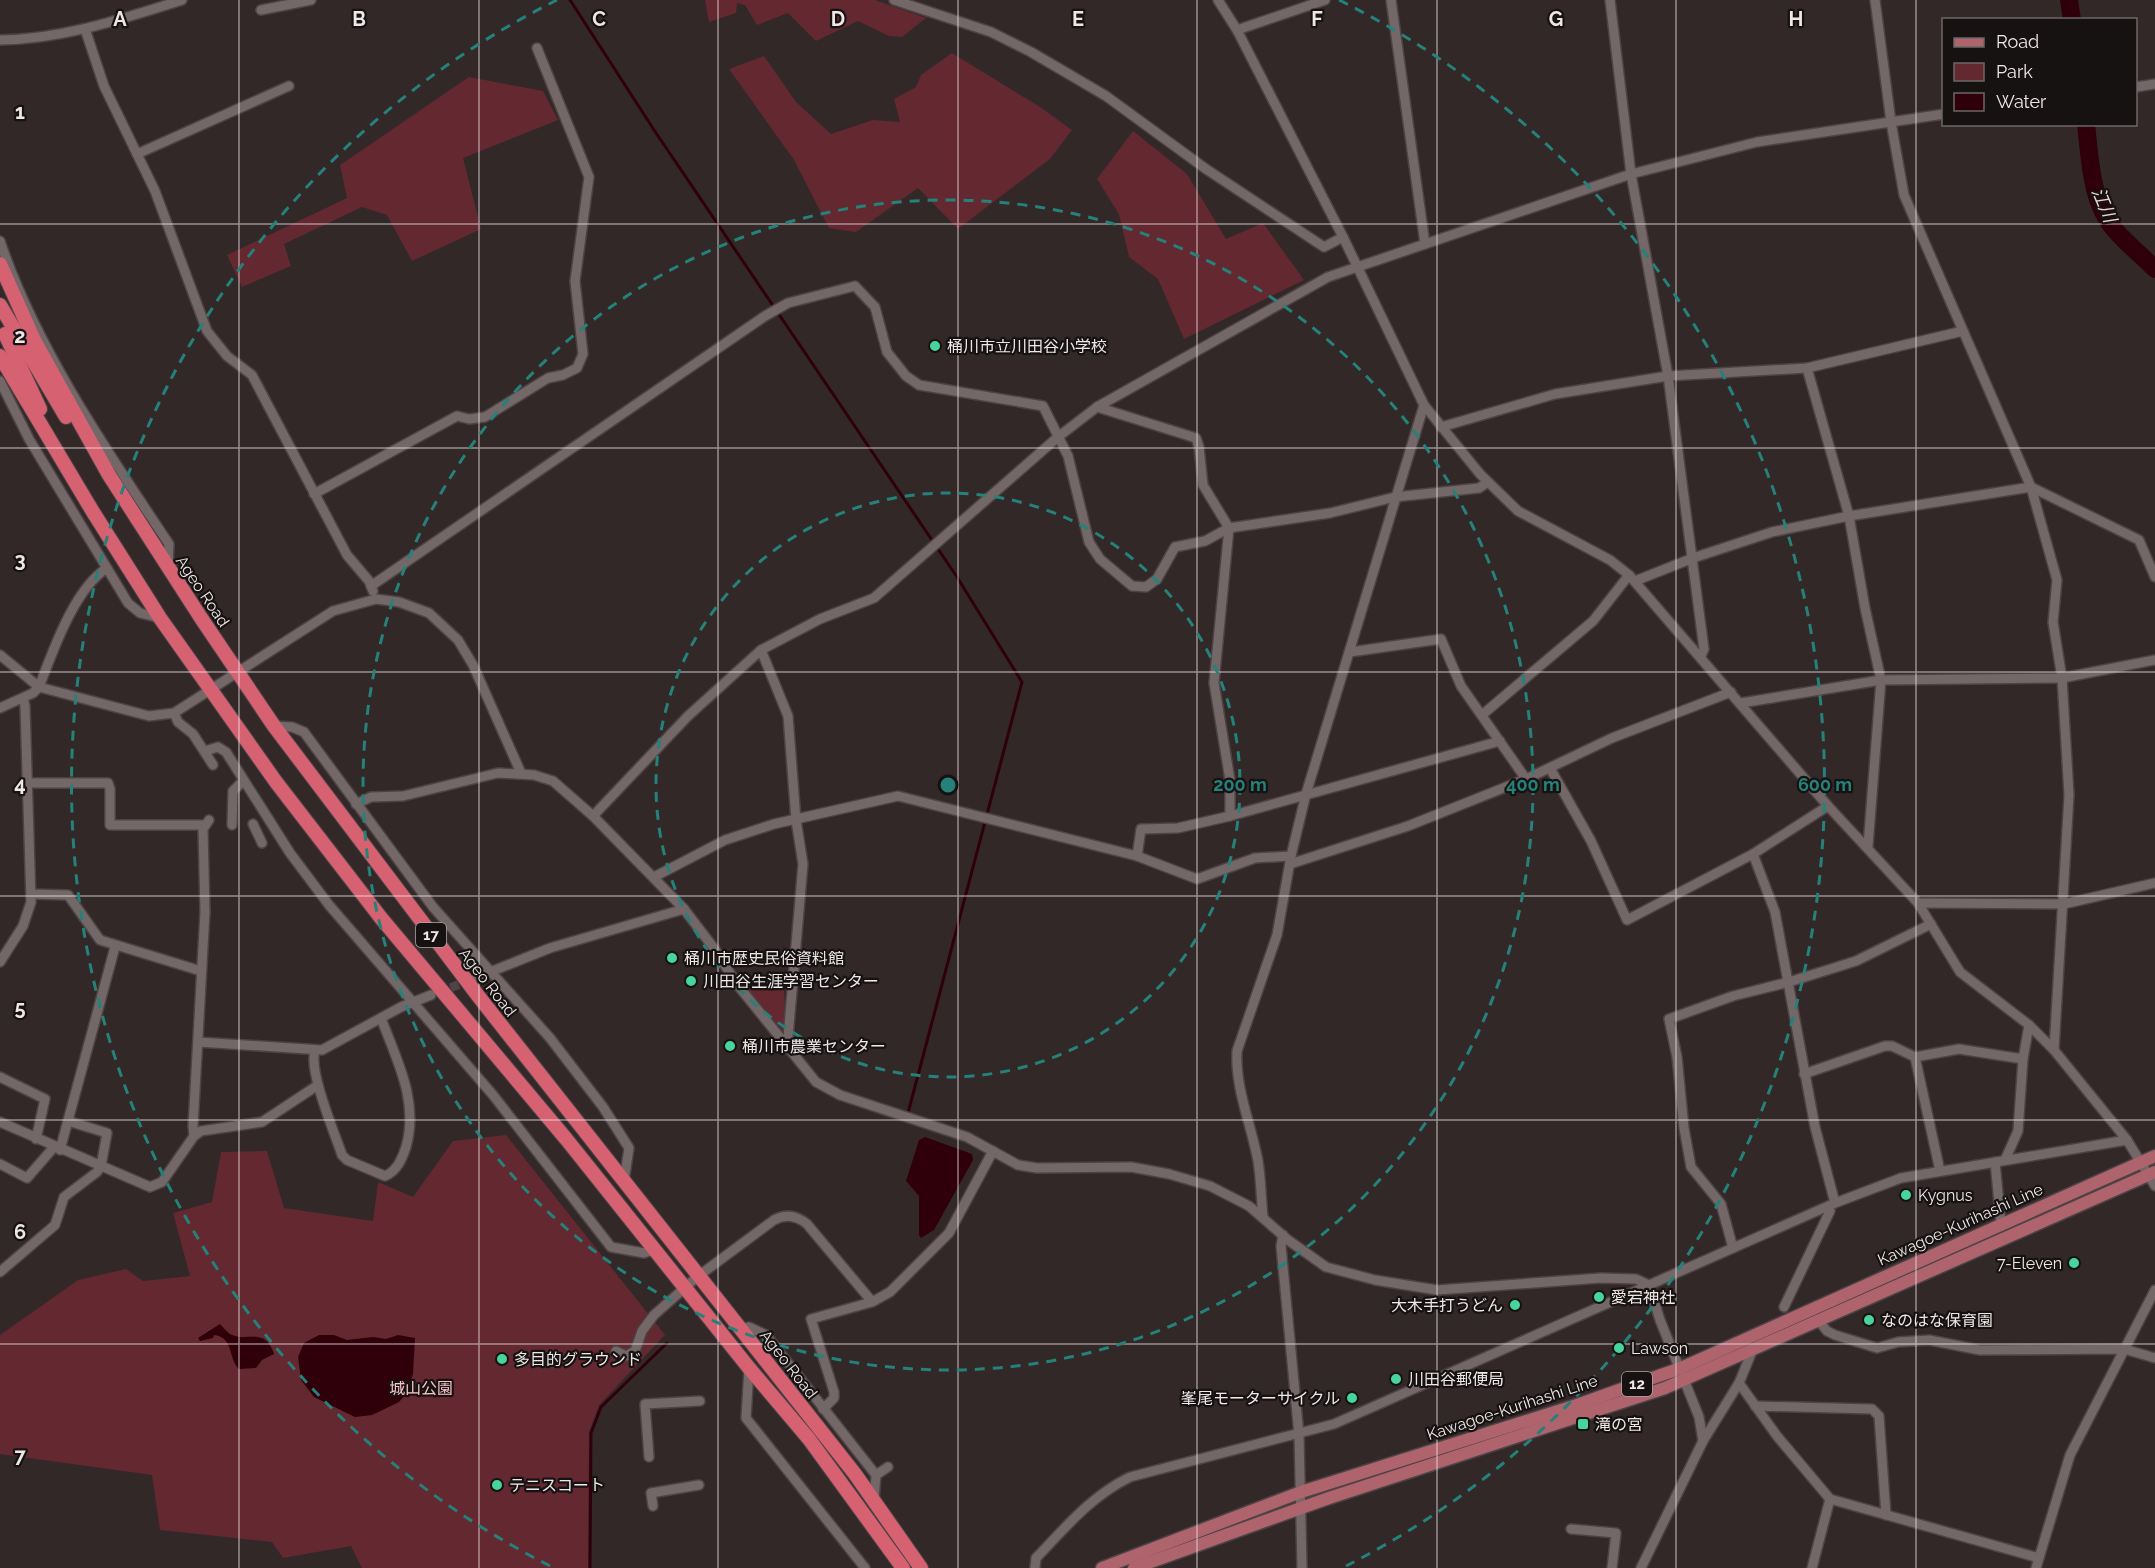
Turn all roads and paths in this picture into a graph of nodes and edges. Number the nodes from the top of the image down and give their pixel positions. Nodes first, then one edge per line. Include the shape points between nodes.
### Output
1 (182, 0) edge
2 (311, 0) edge
3 (894, 0) edge
4 (1218, 0) edge
5 (1325, 0) edge
6 (1392, 0) edge
7 (1610, 0) edge
8 (1875, 0) edge
9 (261, 10) dead end
10 (85, 28) junction
11 (1237, 30) junction
12 (0, 40) edge
13 (537, 48) dead end
14 (2155, 84) edge
15 (289, 86) dead end
16 (2137, 87) edge
17 (1942, 114) edge
18 (1891, 122) junction
19 (137, 154) junction
20 (1631, 174) junction
21 (1343, 237) junction
22 (0, 241) edge
23 (1425, 244) junction
24 (0, 264) edge
25 (1357, 267) junction
26 (0, 305) edge
27 (0, 324) edge
28 (1963, 331) junction
29 (0, 356) edge
30 (1807, 368) junction
31 (1668, 376) junction
32 (0, 381) edge
33 (1424, 405) junction
34 (1097, 407) junction
35 (1441, 427) junction
36 (1058, 437) junction
37 (1488, 482) junction
38 (2031, 487) junction
39 (315, 494) junction
40 (1395, 497) junction
41 (93, 512) junction
42 (1850, 516) junction
43 (140, 526) junction
44 (1229, 528) junction
45 (2150, 553) edge
46 (1693, 558) junction
47 (107, 568) junction
48 (168, 569) junction
49 (2155, 577) edge
50 (1632, 578) junction
51 (371, 586) junction
52 (375, 598) junction
53 (160, 618) junction
54 (761, 650) junction
55 (1350, 652) junction
56 (0, 655) edge
57 (1701, 656) junction
58 (2155, 660) edge
59 (238, 673) junction
60 (2062, 678) junction
61 (1881, 680) junction
62 (39, 687) junction
63 (211, 689) junction
64 (1731, 692) junction
65 (22, 698) junction
66 (1741, 703) junction
67 (0, 708) edge
68 (174, 713) junction
69 (1482, 715) junction
70 (274, 726) junction
71 (1500, 741) junction
72 (205, 751) junction
73 (213, 765) dead end
74 (1550, 768) junction
75 (521, 773) junction
76 (1526, 779) junction
77 (243, 781) junction
78 (28, 783) junction
79 (1306, 794) junction
80 (356, 804) junction
81 (1828, 806) junction
82 (593, 816) junction
83 (1230, 816) junction
84 (796, 820) junction
85 (253, 824) dead end
86 (232, 825) dead end
87 (262, 843) dead end
88 (1868, 846) junction
89 (1753, 854) junction
90 (1137, 856) junction
91 (1290, 860) junction
92 (654, 877) junction
93 (2155, 883) edge
94 (31, 894) junction
95 (1918, 903) junction
96 (2064, 904) junction
97 (684, 909) junction
98 (1931, 924) junction
99 (115, 947) junction
100 (0, 962) edge
101 (201, 971) junction
102 (490, 971) junction
103 (474, 978) tunnel mouth
104 (1789, 982) junction
105 (431, 995) tunnel mouth
106 (412, 1003) junction
107 (381, 1018) junction
108 (2029, 1025) junction
109 (198, 1042) junction
110 (787, 1049) junction
111 (2054, 1050) junction
112 (315, 1051) junction
113 (1915, 1057) junction
114 (2023, 1059) junction
115 (1804, 1074) junction
116 (0, 1077) edge
117 (318, 1085) junction
118 (68, 1121) junction
119 (0, 1122) edge
120 (194, 1136) junction
121 (36, 1139) junction
122 (2127, 1140) junction
123 (57, 1148) junction
124 (993, 1151) junction
125 (2155, 1156) edge
126 (2000, 1161) junction
127 (2141, 1162) junction
128 (0, 1164) edge
129 (101, 1166) junction
130 (1940, 1171) junction
131 (2153, 1177) edge
132 (624, 1181) junction
133 (1832, 1204) junction
134 (1263, 1217) junction
135 (2001, 1224) junction
136 (1283, 1235) junction
137 (1733, 1248) junction
138 (655, 1249) junction
139 (0, 1272) edge
140 (697, 1278) junction
141 (1649, 1285) junction
142 (685, 1287) junction
143 (2155, 1290) edge
144 (869, 1298) dead end
145 (1784, 1307) dead end
146 (1818, 1320) junction
147 (740, 1329) junction
148 (1753, 1349) junction
149 (2124, 1350) junction
150 (616, 1351) dead end
151 (2155, 1358) edge
152 (748, 1368) junction
153 (1683, 1373) junction
154 (1739, 1383) junction
155 (700, 1401) dead end
156 (1755, 1406) junction
157 (823, 1409) junction
158 (1299, 1435) junction
159 (1703, 1441) junction
160 (649, 1457) dead end
161 (888, 1467) dead end
162 (876, 1475) junction
163 (699, 1485) dead end
164 (1301, 1492) junction
165 (1830, 1499) junction
166 (874, 1500) junction
167 (653, 1506) dead end
168 (1301, 1508) junction
169 (1886, 1515) junction
170 (1571, 1529) dead end
171 (2039, 1558) junction
172 (865, 1568) edge
173 (903, 1568) edge
174 (921, 1568) edge
175 (1035, 1568) edge
176 (1102, 1568) edge
177 (1134, 1568) edge
178 (1302, 1568) edge
179 (1612, 1568) edge
180 (1641, 1568) edge
181 (1812, 1568) edge
182 (2036, 1568) edge

1 - 10 street
2 - 9 street
3 - 21 street via 991,32 1031,52 1106,96 1206,169 1324,247
4 - 11 street
5 - 11 street
6 - 23 street
7 - 20 street
8 - 18 street
10 - 12 street via 52,36
10 - 19 street via 104,86
11 - 21 street
13 - 39 street via 589,177 575,281 583,354 577,368 548,378 485,417 457,416
14 - 16 street
15 - 19 street
17 - 18 street
18 - 20 street via 1757,142
18 - 28 street via 1904,195
19 - 39 street via 207,331 227,357 252,375
20 - 23 street
20 - 31 street
21 - 25 street
22 - 48 street via 66,381 169,544
23 - 25 street
24 - 43 highway, Ageo Road / 17 via 51,371
25 - 33 street
25 - 34 street via 1328,277
26 - 43 highway via 78,435
27 - 41 highway
28 - 30 street
28 - 38 street
29 - 41 highway, Ageo Road / 17
30 - 31 street
30 - 42 street
31 - 35 street via 1555,394
31 - 46 street
32 - 47 street via 29,439
33 - 35 street
33 - 40 street
34 - 36 street
34 - 44 street via 1196,438 1203,485
35 - 37 street
36 - 44 street via 1068,456 1089,542 1101,559 1132,586 1146,587 1157,579 1175,547 1205,541
36 - 51 street via 1043,406 919,385 906,376 887,352 875,307 855,286 850,287 788,303 765,316
36 - 54 street via 874,598
37 - 40 street via 1479,488
37 - 50 street via 1518,511 1610,560
38 - 42 street
38 - 45 street via 2139,540
38 - 60 street via 2057,580 2053,622
39 - 51 street via 347,555
40 - 44 street via 1330,513
40 - 55 street
41 - 53 highway, Ageo Road / 17
42 - 46 street via 1772,532
42 - 61 street
43 - 48 highway, Ageo Road / 17
44 - 83 street via 1214,683 1230,780
45 - 49 street
46 - 50 street
46 - 57 street via 1704,649
47 - 53 street via 133,610
47 - 62 street via 76,604
48 - 59 highway, Ageo Road / 17
50 - 57 street
50 - 69 street via 1593,621
51 - 52 street
52 - 59 street via 333,611
52 - 75 street via 429,614 458,640
53 - 63 highway, Ageo Road / 17
54 - 82 street via 688,716
54 - 84 street via 788,716
55 - 69 street via 1441,639 1461,686
55 - 79 street
56 - 62 street
57 - 64 street
58 - 60 street
59 - 63 street
59 - 70 highway, Ageo Road / 17
60 - 61 street
60 - 96 street via 2069,795
61 - 66 street
61 - 88 street
62 - 65 street
62 - 68 street via 148,716
63 - 68 street
63 - 138 highway, Ageo Road / 17 via 276,782 381,918
64 - 66 street
64 - 74 street via 1612,738
65 - 67 street
65 - 78 street via 26,706
66 - 81 street
68 - 72 street
69 - 71 street
70 - 80 street via 304,732
70 - 132 highway, Ageo Road / 17
71 - 76 street
71 - 79 street
72 - 73 street
72 - 77 street via 222,748
74 - 76 street
74 - 89 street via 1591,842 1627,920
75 - 80 street via 498,773 404,796 371,796
75 - 82 street via 553,781
76 - 91 street via 1408,826
77 - 86 street via 233,791
77 - 106 street via 290,854
78 - 94 street
78 - 101 street via 108,783 110,825 207,823
79 - 83 street
79 - 91 street
80 - 102 street via 433,907
81 - 88 street
81 - 89 street
82 - 92 street
83 - 90 street via 1178,828 1141,828
84 - 90 street via 898,796
84 - 92 street via 725,840
84 - 110 street via 804,877
85 - 87 street
88 - 95 street
89 - 104 street via 1775,912
90 - 91 street via 1197,879 1255,858
91 - 134 street via 1277,935 1237,1051 1258,1162
92 - 97 street
93 - 96 street
94 - 99 street via 68,895 96,936
94 - 100 street via 28,914
95 - 96 street
95 - 98 street
96 - 111 street
97 - 102 street via 549,948
97 - 110 street
98 - 104 street via 1856,961
98 - 108 street via 1960,972
99 - 101 street
99 - 118 street
101 - 109 street
102 - 103 street
102 - 132 street via 550,1038 622,1134 629,1148
104 - 115 street
104 - 137 street via 1733,996 1669,1019 1691,1167 1721,1204
105 - 106 street
106 - 107 street
106 - 138 street via 493,1095 611,1247 644,1252
107 - 112 street
107 - 117 street via 411,1110 403,1157 392,1173 385,1176 342,1155
108 - 111 street
108 - 114 street
109 - 112 street
109 - 120 street
110 - 124 street via 816,1082 829,1090 967,1137
111 - 122 street
112 - 117 street via 312,1057
113 - 114 street via 1959,1049
113 - 115 street via 1885,1046
113 - 130 street
114 - 126 street via 2018,1131
115 - 133 street
116 - 121 street via 45,1099
117 - 120 street via 262,1122 207,1129
118 - 123 street
118 - 129 street via 107,1133
119 - 121 street
120 - 129 street via 162,1182 150,1187
121 - 123 street
122 - 126 street
122 - 127 street
123 - 128 street via 27,1178
123 - 129 street
124 - 134 street via 1018,1165 1037,1168 1131,1167 1169,1173 1210,1186
124 - 157 street via 949,1233 890,1292 872,1302 811,1319 834,1392 834,1398
125 - 127 main road, Kawagoe-Kurihashi Line / 12
126 - 130 street
126 - 135 street
127 - 131 street
127 - 135 main road, Kawagoe-Kurihashi Line / 12
129 - 139 street via 64,1197 55,1225
130 - 133 street via 1901,1178
131 - 146 main road, Kawagoe-Kurihashi Line / 12
132 - 140 highway, Ageo Road / 17
133 - 137 street
133 - 145 street
134 - 136 street
135 - 153 main road, Kawagoe-Kurihashi Line / 12
136 - 141 street via 1326,1267 1420,1288 1458,1290 1601,1278 1636,1280
136 - 158 street
137 - 141 street
138 - 142 highway, Ageo Road / 17
140 - 142 street
140 - 144 street via 774,1220 792,1216 811,1228
140 - 147 highway, Ageo Road / 17
141 - 153 street
141 - 158 street via 1398,1398
142 - 150 street via 642,1330 635,1352 626,1356
142 - 152 highway, Ageo Road / 17
143 - 149 street
146 - 148 main road, Kawagoe-Kurihashi Line / 12
146 - 149 street via 1834,1335 1877,1348 1921,1340 1980,1350
147 - 157 street via 748,1327 766,1335
147 - 166 highway, Ageo Road / 17
148 - 153 main road, Kawagoe-Kurihashi Line / 12
148 - 154 street
149 - 151 street
149 - 171 street via 2070,1455
152 - 172 street via 746,1418
152 - 173 highway, Ageo Road / 17 via 809,1439
153 - 159 street
153 - 164 main road, Kawagoe-Kurihashi Line / 12
153 - 168 main road, Kawagoe-Kurihashi Line / 12 via 1619,1405
154 - 156 street
154 - 159 street
155 - 160 street via 645,1404
156 - 165 street
156 - 169 street via 1872,1409 1879,1416
157 - 162 street
158 - 164 street
158 - 175 street via 1154,1469 1117,1483 1084,1508 1036,1558
159 - 180 street
161 - 162 street
162 - 166 street
163 - 167 street via 651,1493
164 - 168 street
164 - 176 main road, Kawagoe-Kurihashi Line / 12
165 - 169 street
165 - 181 street
166 - 174 highway, Ageo Road / 17
168 - 177 main road, Kawagoe-Kurihashi Line / 12
168 - 178 street
169 - 171 street
170 - 179 street via 1616,1533
171 - 182 street

